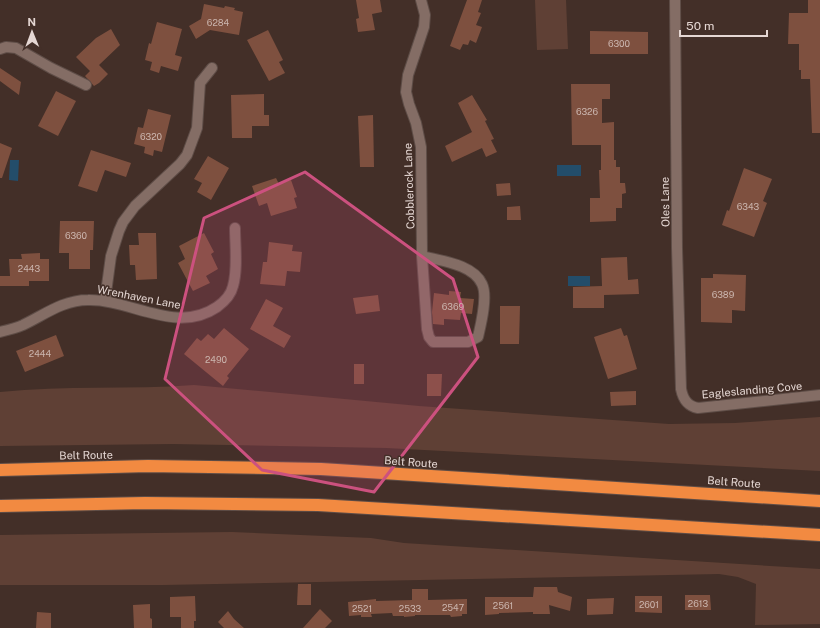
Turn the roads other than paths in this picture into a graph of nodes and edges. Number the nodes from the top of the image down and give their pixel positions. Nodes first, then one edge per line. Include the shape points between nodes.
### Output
1 (421, 0) edge
2 (675, 0) edge
3 (0, 50) edge
4 (212, 68) dead end
5 (86, 85) dead end
6 (235, 228) dead end
7 (422, 256) junction
8 (105, 300) junction
9 (0, 332) edge
10 (820, 395) edge
11 (687, 403) joint
12 (0, 470) edge
13 (820, 501) edge
14 (0, 506) edge
15 (820, 535) edge

1 - 7 street, Cobblerock Lane via 425,15 424,27 406,86 421,147
2 - 11 street, Oles Lane via 680,357 681,389
3 - 5 street via 6,47 16,48
4 - 8 street via 200,83 197,128 187,155 135,206 118,231 111,256
6 - 8 street, Wrenhaven Lane via 233,287 226,299 213,310 178,318
7 - 7 street, Cobblerock Lane via 454,264 477,276 485,294 478,337 468,342 445,343 433,342 429,337
8 - 9 street, Wrenhaven Lane via 66,304 22,326
10 - 11 street, Eagleslanding Cove via 698,408
12 - 13 highway, Belt Route via 148,466 321,469
14 - 15 highway via 145,503 318,505

